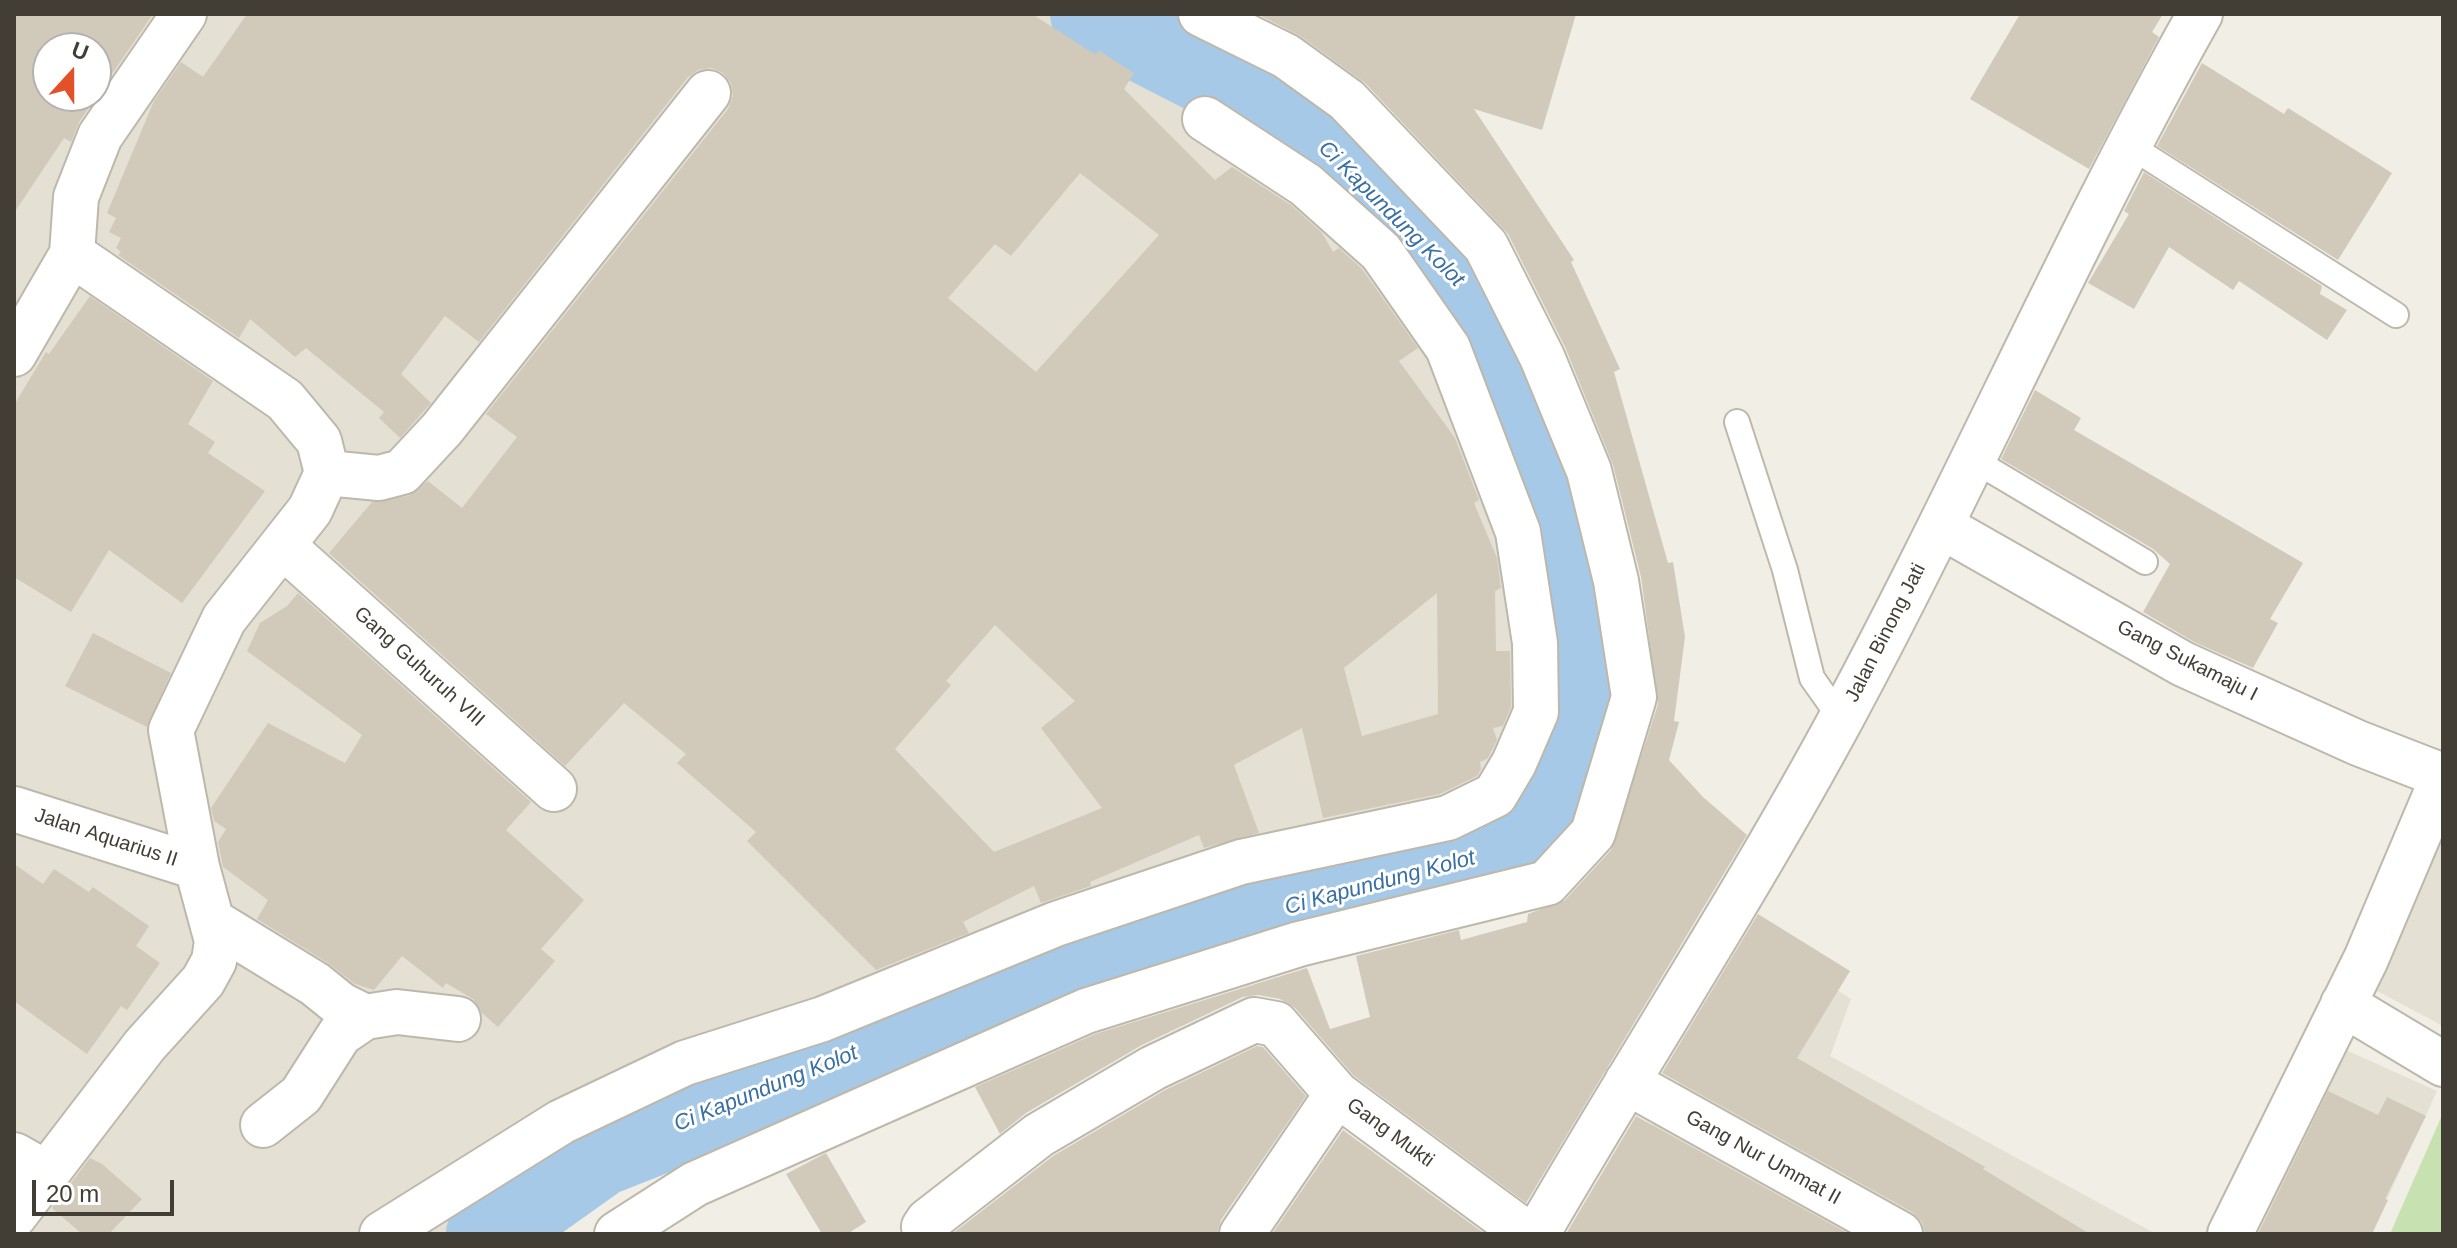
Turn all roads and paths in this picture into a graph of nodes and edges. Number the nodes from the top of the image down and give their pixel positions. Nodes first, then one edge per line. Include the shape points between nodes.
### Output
1 (184, 14) edge
2 (1201, 14) edge
3 (2200, 14) edge
4 (708, 93) dead end
5 (1205, 119) dead end
6 (2127, 144) junction
7 (72, 254) junction
8 (2396, 315) dead end
9 (14, 354) edge
10 (1737, 422) dead end
11 (1972, 459) junction
12 (327, 473) junction
13 (1941, 526) junction
14 (283, 546) junction
15 (2145, 562) dead end
16 (1841, 719) junction
17 (2443, 777) edge
18 (554, 789) dead end
19 (14, 809) edge
20 (197, 867) junction
21 (212, 921) junction
22 (2343, 1004) junction
23 (365, 1017) junction
24 (458, 1019) dead end
25 (2443, 1064) edge
26 (1627, 1082) junction
27 (1337, 1094) junction
28 (263, 1125) dead end
29 (30, 1164) edge
30 (14, 1216) edge
31 (382, 1234) edge
32 (617, 1234) edge
33 (926, 1234) edge
34 (1242, 1234) edge
35 (1527, 1234) edge
36 (1537, 1234) edge
37 (1900, 1234) edge
38 (2230, 1234) edge

1 - 7 street via 100,136 76,197
2 - 32 street via 1286,56 1347,100 1486,246 1542,357 1589,471 1616,581 1634,697 1593,833 1547,883 1299,944 1086,1011 695,1184
3 - 6 street, Jalan Binong Jati
4 - 12 street via 442,429 402,472 379,478
5 - 31 street via 1306,185 1381,252 1448,348 1518,532 1535,643 1536,712 1495,795 1448,818 1241,862 1056,924 823,1019 685,1063 561,1122
6 - 8 lane
6 - 11 street, Jalan Binong Jati
7 - 9 street
7 - 12 street via 285,400 319,441
10 - 16 lane via 1785,570 1812,678
11 - 13 street, Jalan Binong Jati
11 - 15 lane
12 - 14 street via 310,510
13 - 16 street, Jalan Binong Jati
13 - 17 street, Gang Sukamaju I via 2183,664
14 - 18 street, Gang Guhuruh VIII
14 - 20 street via 224,619 171,730
16 - 26 street, Jalan Binong Jati
17 - 22 street
19 - 20 street, Jalan Aquarius II
20 - 21 street
21 - 23 street
21 - 29 street via 214,961 203,981
22 - 25 street
22 - 38 street
23 - 24 street via 397,1012
23 - 28 street via 340,1034 301,1095
26 - 36 street, Jalan Binong Jati
26 - 37 street, Gang Nur Ummat II
27 - 33 street, Gang Mukti via 1276,1024 1254,1020 1153,1068 1039,1135 928,1221
27 - 34 street
27 - 35 street, Gang Mukti
29 - 30 street

